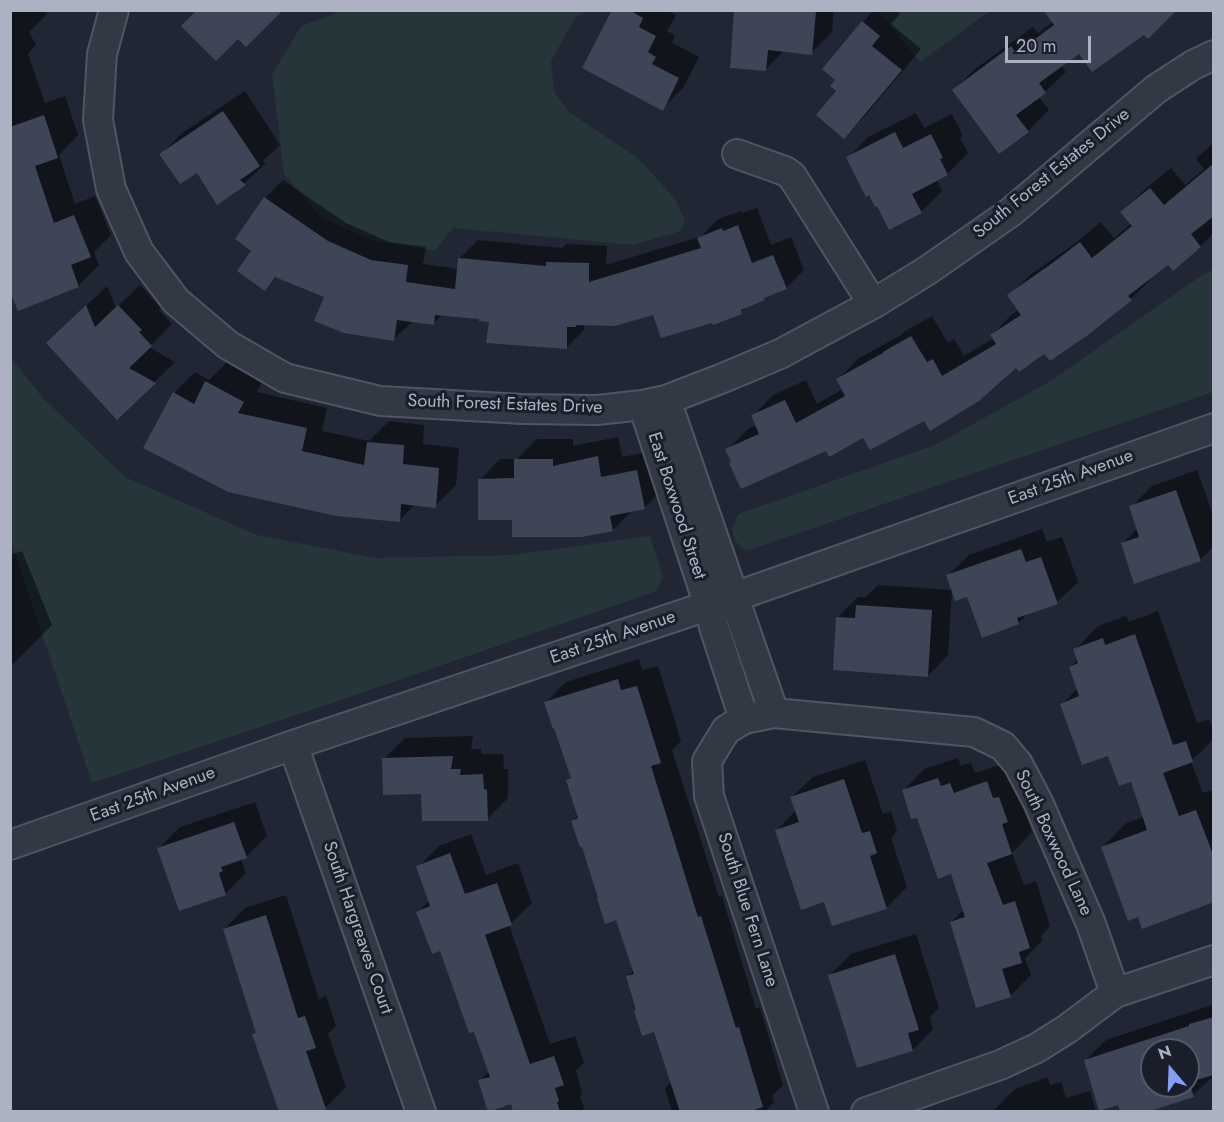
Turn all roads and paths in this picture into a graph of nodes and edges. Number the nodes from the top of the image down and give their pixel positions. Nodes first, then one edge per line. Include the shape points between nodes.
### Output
1 (114, 10) edge
2 (1214, 56) edge
3 (737, 154) dead end
4 (873, 304) junction
5 (655, 402) junction
6 (1214, 428) edge
7 (722, 602) junction
8 (774, 713) junction
9 (744, 719) junction
10 (293, 746) junction
11 (10, 846) edge
12 (1214, 960) edge
13 (1115, 993) junction
14 (421, 1112) edge
15 (814, 1112) edge
16 (866, 1112) edge

1 - 5 street, South Forest Estates Drive via 102,54 98,120 111,189 145,260 176,301 228,345 285,378 380,401 576,410
2 - 4 street, South Forest Estates Drive via 1193,64 1156,89 1011,212
3 - 4 street via 792,176
4 - 5 street, South Forest Estates Drive via 780,354
5 - 7 street, East Boxwood Street
6 - 7 street, East 25th Avenue
7 - 8 street
7 - 9 street via 714,627
7 - 10 street, East 25th Avenue
8 - 9 street, South Boxwood Lane
8 - 13 street, South Boxwood Lane via 974,732 1003,746 1018,764 1038,802 1091,924
9 - 15 street, South Blue Fern Lane via 726,730 707,761 709,796
10 - 11 street, East 25th Avenue
10 - 14 street, South Hargreaves Court
12 - 13 street
13 - 16 street via 1037,1048

